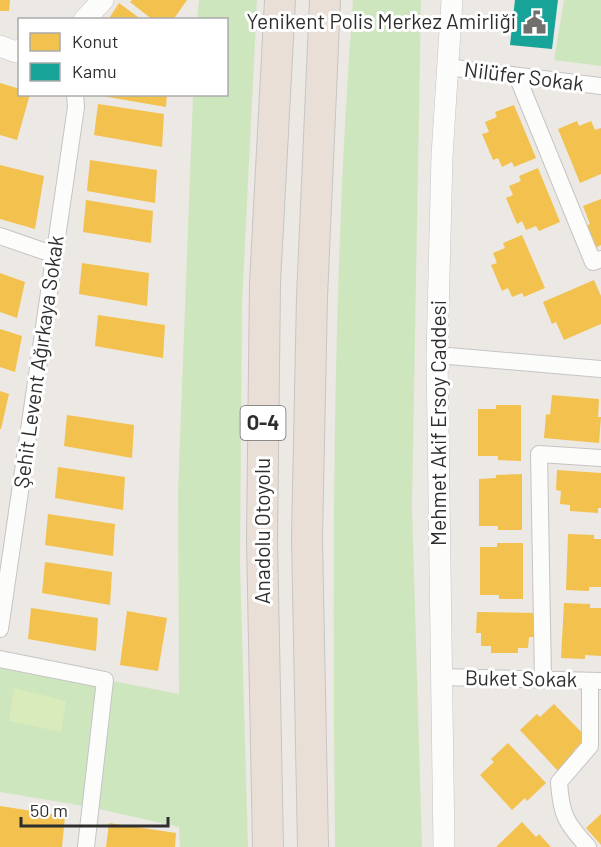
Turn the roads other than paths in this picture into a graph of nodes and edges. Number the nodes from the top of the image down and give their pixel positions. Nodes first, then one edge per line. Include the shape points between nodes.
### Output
1 (103, 0) edge
2 (280, 0) edge
3 (324, 0) edge
4 (452, 0) edge
5 (86, 18) edge
6 (0, 46) edge
7 (18, 50) edge
8 (447, 67) junction
9 (517, 76) junction
10 (601, 86) edge
11 (75, 96) edge
12 (0, 236) edge
13 (54, 255) junction
14 (601, 259) edge
15 (437, 355) junction
16 (601, 369) edge
17 (601, 458) edge
18 (0, 629) edge
19 (0, 659) edge
20 (441, 677) junction
21 (543, 679) junction
22 (596, 681) edge
23 (596, 752) edge
24 (86, 847) edge
25 (268, 847) edge
26 (313, 847) edge
27 (444, 847) edge
28 (588, 847) edge

1 - 5 street
2 - 25 highway, Anadolu Otoyolu / O-4 via 265,283 262,539
3 - 26 highway, Anadolu Otoyolu / O-4 via 307,538
4 - 8 street, Mehmet Akif Ersoy Caddesi
6 - 7 street
8 - 9 street, Nilüfer Sokak
8 - 15 street, Mehmet Akif Ersoy Caddesi
9 - 10 street, Nilüfer Sokak
9 - 14 street via 593,262
11 - 13 street, Şehit Levent Ağırkaya Sokak
12 - 13 street
13 - 18 street, Şehit Levent Ağırkaya Sokak
15 - 16 street
15 - 20 street, Mehmet Akif Ersoy Caddesi
17 - 21 street via 539,454
19 - 24 street via 105,680
20 - 21 street, Buket Sokak
20 - 27 street, Mehmet Akif Ersoy Caddesi
21 - 22 street, Buket Sokak
22 - 23 street
23 - 28 street via 559,782 568,826

